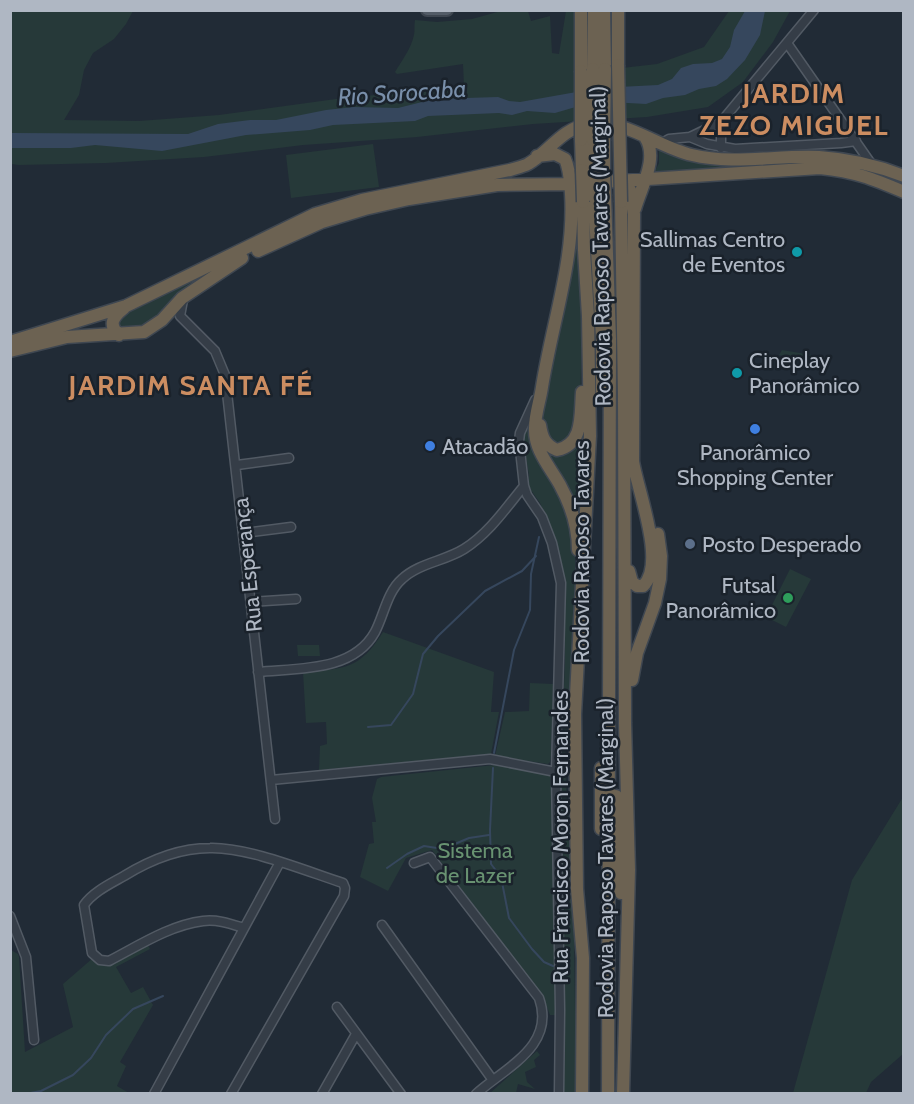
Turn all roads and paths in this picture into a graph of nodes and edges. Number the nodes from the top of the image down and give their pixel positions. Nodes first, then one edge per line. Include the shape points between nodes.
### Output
1 (427, 10) edge
2 (447, 10) edge
3 (581, 10) edge
4 (594, 10) edge
5 (604, 10) edge
6 (618, 10) edge
7 (814, 10) edge
8 (787, 43) junction
9 (593, 70) junction
10 (722, 122) junction
11 (645, 136) junction
12 (690, 137) junction
13 (581, 140) joint
14 (856, 141) junction
15 (660, 144) junction
16 (721, 148) junction
17 (537, 156) junction
18 (872, 165) junction
19 (569, 171) junction
20 (903, 176) edge
21 (681, 178) junction
22 (644, 180) junction
23 (622, 181) junction
24 (548, 184) junction
25 (571, 184) junction
26 (903, 192) edge
27 (638, 198) junction
28 (588, 200) junction
29 (634, 214) junction
30 (192, 291) junction
31 (126, 306) junction
32 (635, 314) junction
33 (588, 316) junction
34 (187, 324) junction
35 (149, 330) junction
36 (119, 335) junction
37 (10, 342) edge
38 (10, 351) edge
39 (543, 383) junction
40 (289, 458) dead end
41 (237, 465) junction
42 (624, 483) junction
43 (524, 486) junction
44 (291, 527) dead end
45 (244, 533) junction
46 (296, 599) dead end
47 (251, 602) junction
48 (580, 614) junction
49 (258, 672) junction
50 (625, 723) junction
51 (609, 731) junction
52 (556, 772) junction
53 (271, 780) junction
54 (275, 819) dead end
55 (280, 862) junction
56 (414, 864) dead end
57 (10, 916) edge
58 (382, 925) dead end
59 (244, 928) junction
60 (627, 963) junction
61 (337, 1007) dead end
62 (356, 1034) junction
63 (34, 1040) dead end
64 (492, 1079) junction
65 (154, 1094) edge
66 (231, 1094) edge
67 (322, 1094) edge
68 (401, 1094) edge
69 (476, 1094) edge
70 (559, 1094) edge
71 (582, 1094) edge
72 (600, 1094) edge
73 (608, 1094) edge
74 (625, 1094) edge

1 - 2 main road
3 - 9 highway, Rodovia Raposo Tavares (Marginal)
4 - 9 highway, Rodovia Raposo Tavares
5 - 9 highway, Rodovia Raposo Tavares
6 - 42 highway, Rodovia Raposo Tavares (Marginal), bridge
7 - 8 street
8 - 10 street
8 - 14 street
9 - 13 highway, Rodovia Raposo Tavares (Marginal), bridge
9 - 28 highway, Rodovia Raposo Tavares, bridge
10 - 12 street
10 - 16 street
11 - 15 highway
11 - 17 highway via 602,123 586,125 561,136
11 - 22 highway via 651,158
12 - 15 street
12 - 16 street
13 - 28 highway, Rodovia Raposo Tavares, bridge
14 - 16 street
14 - 18 street
15 - 18 highway via 726,161 818,157
17 - 19 highway via 560,156
17 - 31 highway via 510,170 362,200 315,214
18 - 20 highway
19 - 24 highway
19 - 25 highway
21 - 22 highway
21 - 26 highway via 820,168 874,178
21 - 27 highway via 650,187
22 - 23 highway
22 - 27 highway
23 - 25 highway
23 - 29 highway via 630,190
24 - 25 highway
24 - 28 highway
24 - 30 highway via 497,185 365,209 322,222 238,260
25 - 28 highway
27 - 29 highway
28 - 33 highway, Rodovia Raposo Tavares (Marginal) via 584,250
28 - 39 highway via 570,248
28 - 51 highway, Rodovia Raposo Tavares via 610,339
28 - 72 highway, Rodovia Raposo Tavares via 602,361
29 - 32 highway
30 - 34 street via 180,310
30 - 35 highway
31 - 36 highway via 112,320
31 - 37 highway
32 - 42 highway via 633,461 651,547 650,574 643,586 632,582 629,572
32 - 50 highway via 639,324 640,462 661,556 655,603 637,653
33 - 39 highway via 579,429 567,448 557,450 548,446 542,436 539,424
33 - 48 highway, Rodovia Raposo Tavares (Marginal) via 590,436
34 - 35 street via 169,321
34 - 41 street, Rua Esperança via 215,351 225,375
35 - 36 highway
36 - 38 highway via 67,337
39 - 43 street, Rua Francisco Moron Fernandes via 520,433
39 - 48 highway via 534,429 537,444 574,514
40 - 41 street
41 - 45 street, Rua Esperança
42 - 50 highway, Rodovia Raposo Tavares (Marginal)
43 - 49 street via 484,533 464,549 401,579 364,647 323,666
43 - 52 street, Rua Francisco Moron Fernandes via 552,543 561,583
44 - 45 street
45 - 47 street, Rua Esperança
46 - 47 street
47 - 49 street, Rua Esperança
48 - 71 highway, Rodovia Raposo Tavares (Marginal) via 575,714 577,889 583,958
49 - 53 street, Rua Esperança
50 - 60 highway, Rodovia Raposo Tavares (Marginal) via 629,813
51 - 60 highway
51 - 73 highway, Rodovia Raposo Tavares
52 - 53 street via 490,759
52 - 70 street, Rua Francisco Moron Fernandes
53 - 54 street, Rua Esperança
55 - 59 street
55 - 59 street via 232,850 189,850 136,868 90,897 84,905 92,953 100,960 109,961 179,927 204,920
55 - 66 street via 343,883 344,896
56 - 64 street via 430,856 539,998 543,1009 544,1020 530,1051
57 - 63 street via 26,957
58 - 64 street
59 - 65 street
60 - 74 highway, Rodovia Raposo Tavares (Marginal)
61 - 62 street
62 - 67 street
62 - 68 street
64 - 69 street

